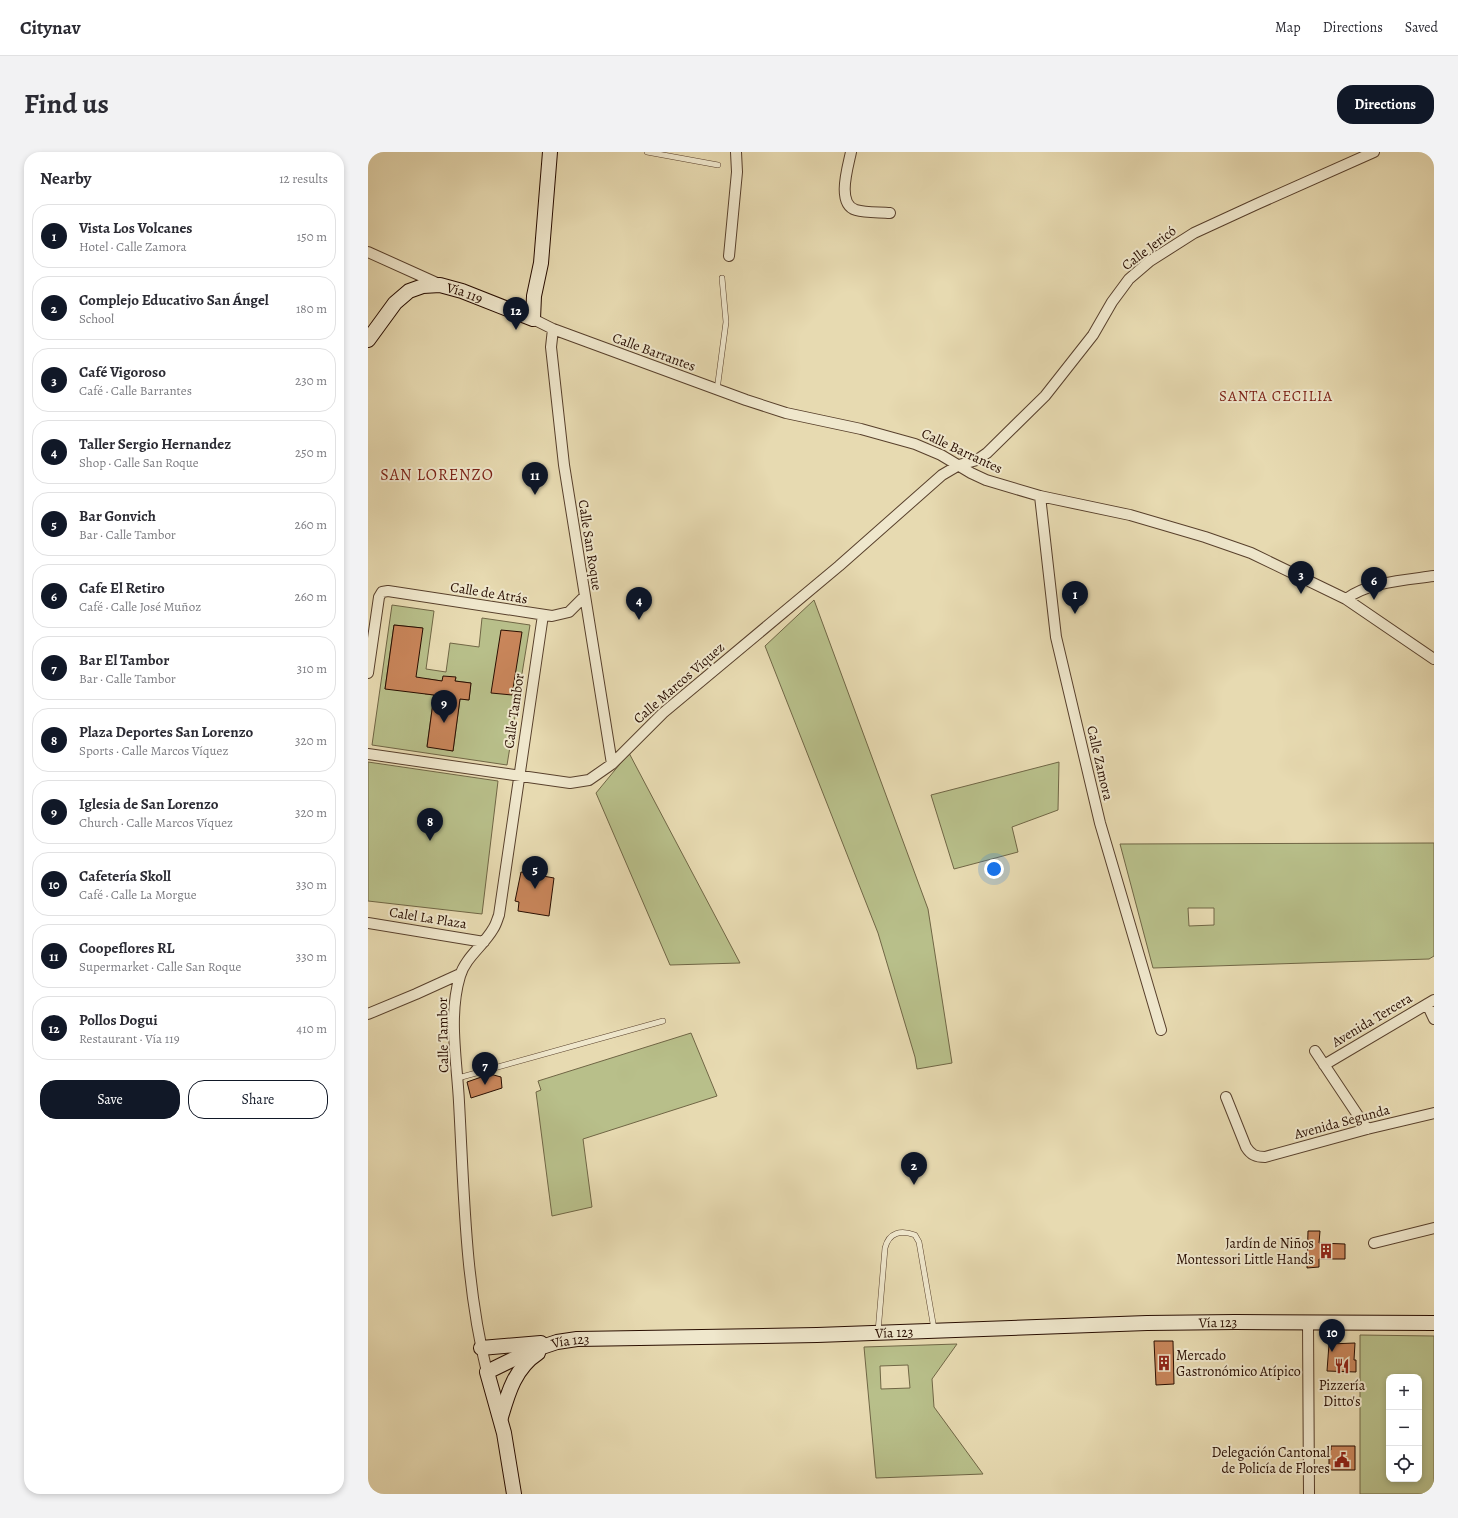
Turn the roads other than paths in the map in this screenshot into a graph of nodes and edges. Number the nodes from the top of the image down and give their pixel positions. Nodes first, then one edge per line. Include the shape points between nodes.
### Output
1 (550, 152) edge
2 (647, 152) edge
3 (736, 152) edge
4 (851, 152) edge
5 (1370, 153) edge
6 (718, 165) dead end
7 (890, 213) dead end
8 (368, 252) edge
9 (729, 256) dead end
10 (722, 278) dead end
11 (440, 285) junction
12 (533, 319) junction
13 (553, 329) junction
14 (368, 340) edge
15 (718, 390) junction
16 (959, 465) junction
17 (1040, 496) junction
18 (1434, 576) edge
19 (584, 597) junction
20 (1346, 599) junction
21 (543, 615) junction
22 (1434, 659) edge
23 (368, 673) edge
24 (368, 754) edge
25 (612, 764) junction
26 (519, 776) junction
27 (368, 923) edge
28 (484, 942) junction
29 (460, 974) junction
30 (1430, 1002) edge
31 (368, 1014) edge
32 (1434, 1018) edge
33 (663, 1021) dead end
34 (1161, 1030) dead end
35 (1315, 1051) dead end
36 (1324, 1065) junction
37 (458, 1078) junction
38 (1226, 1097) dead end
39 (1434, 1113) edge
40 (1367, 1129) junction
41 (1434, 1228) edge
42 (1374, 1243) dead end
43 (1308, 1323) junction
44 (1434, 1323) edge
45 (934, 1331) junction
46 (878, 1333) junction
47 (557, 1342) junction
48 (481, 1348) junction
49 (487, 1372) junction
50 (501, 1417) junction
51 (514, 1494) edge
52 (1309, 1494) edge

1 - 12 main road via 541,263 534,296
2 - 6 lane
3 - 9 street via 737,172
4 - 7 street via 844,194 846,202 856,210
5 - 16 street, Calle Jericó via 1194,233 1150,261 1129,279 1093,335 1045,396 987,453 977,460
8 - 11 street
10 - 15 lane via 726,322
11 - 12 main road, Vía 119
11 - 14 main road, Vía 119 via 423,286 409,291 395,303
12 - 13 street, Calle Barrantes
13 - 15 street, Calle Barrantes
13 - 19 street, Calle San Roque via 551,347 564,465
15 - 16 street, Calle Barrantes via 786,413 915,444
16 - 17 street, Calle Barrantes via 986,480
16 - 25 street, Calle Marcos Víquez via 942,475 839,566 663,713
17 - 20 street, Calle Barrantes via 1130,515 1205,537 1251,554
17 - 34 street, Calle Zamora via 1056,637 1100,823
18 - 20 street via 1396,581 1355,592
19 - 21 street, Calle de Atrás via 569,612 552,616
19 - 25 street, Calle San Roque
20 - 22 street, Calle Barrantes
21 - 23 street, Calle de Atrás via 382,592 379,597
21 - 26 street, Calle Tambor
24 - 26 street, Calle Marcos Víquez
25 - 26 street, Calle Marcos Víquez via 589,780 579,782
26 - 28 street, Calle Tambor via 499,915 494,929
27 - 28 street, Calel La Plaza
28 - 29 street, Calle Tambor
29 - 31 street
29 - 37 street, Calle Tambor via 455,997
30 - 32 street
30 - 36 street, Avenida Tercera
33 - 37 lane
35 - 36 street
36 - 40 street
37 - 48 street, Calle Tambor via 466,1222
38 - 40 street, Avenida Segunda via 1246,1147 1257,1157
39 - 40 street, Avenida Segunda
41 - 42 street
43 - 44 main road, Vía 123
43 - 45 main road, Vía 123 via 1140,1323
43 - 52 street
45 - 46 main road, Vía 123
45 - 46 lane via 919,1242 916,1235 900,1233 892,1234 886,1242
46 - 47 main road, Vía 123 via 589,1339
47 - 48 main road
47 - 49 main road, Vía 123 via 530,1351
47 - 50 main road via 524,1364 508,1392
48 - 49 street, Calle Tambor
49 - 50 main road
50 - 51 main road

